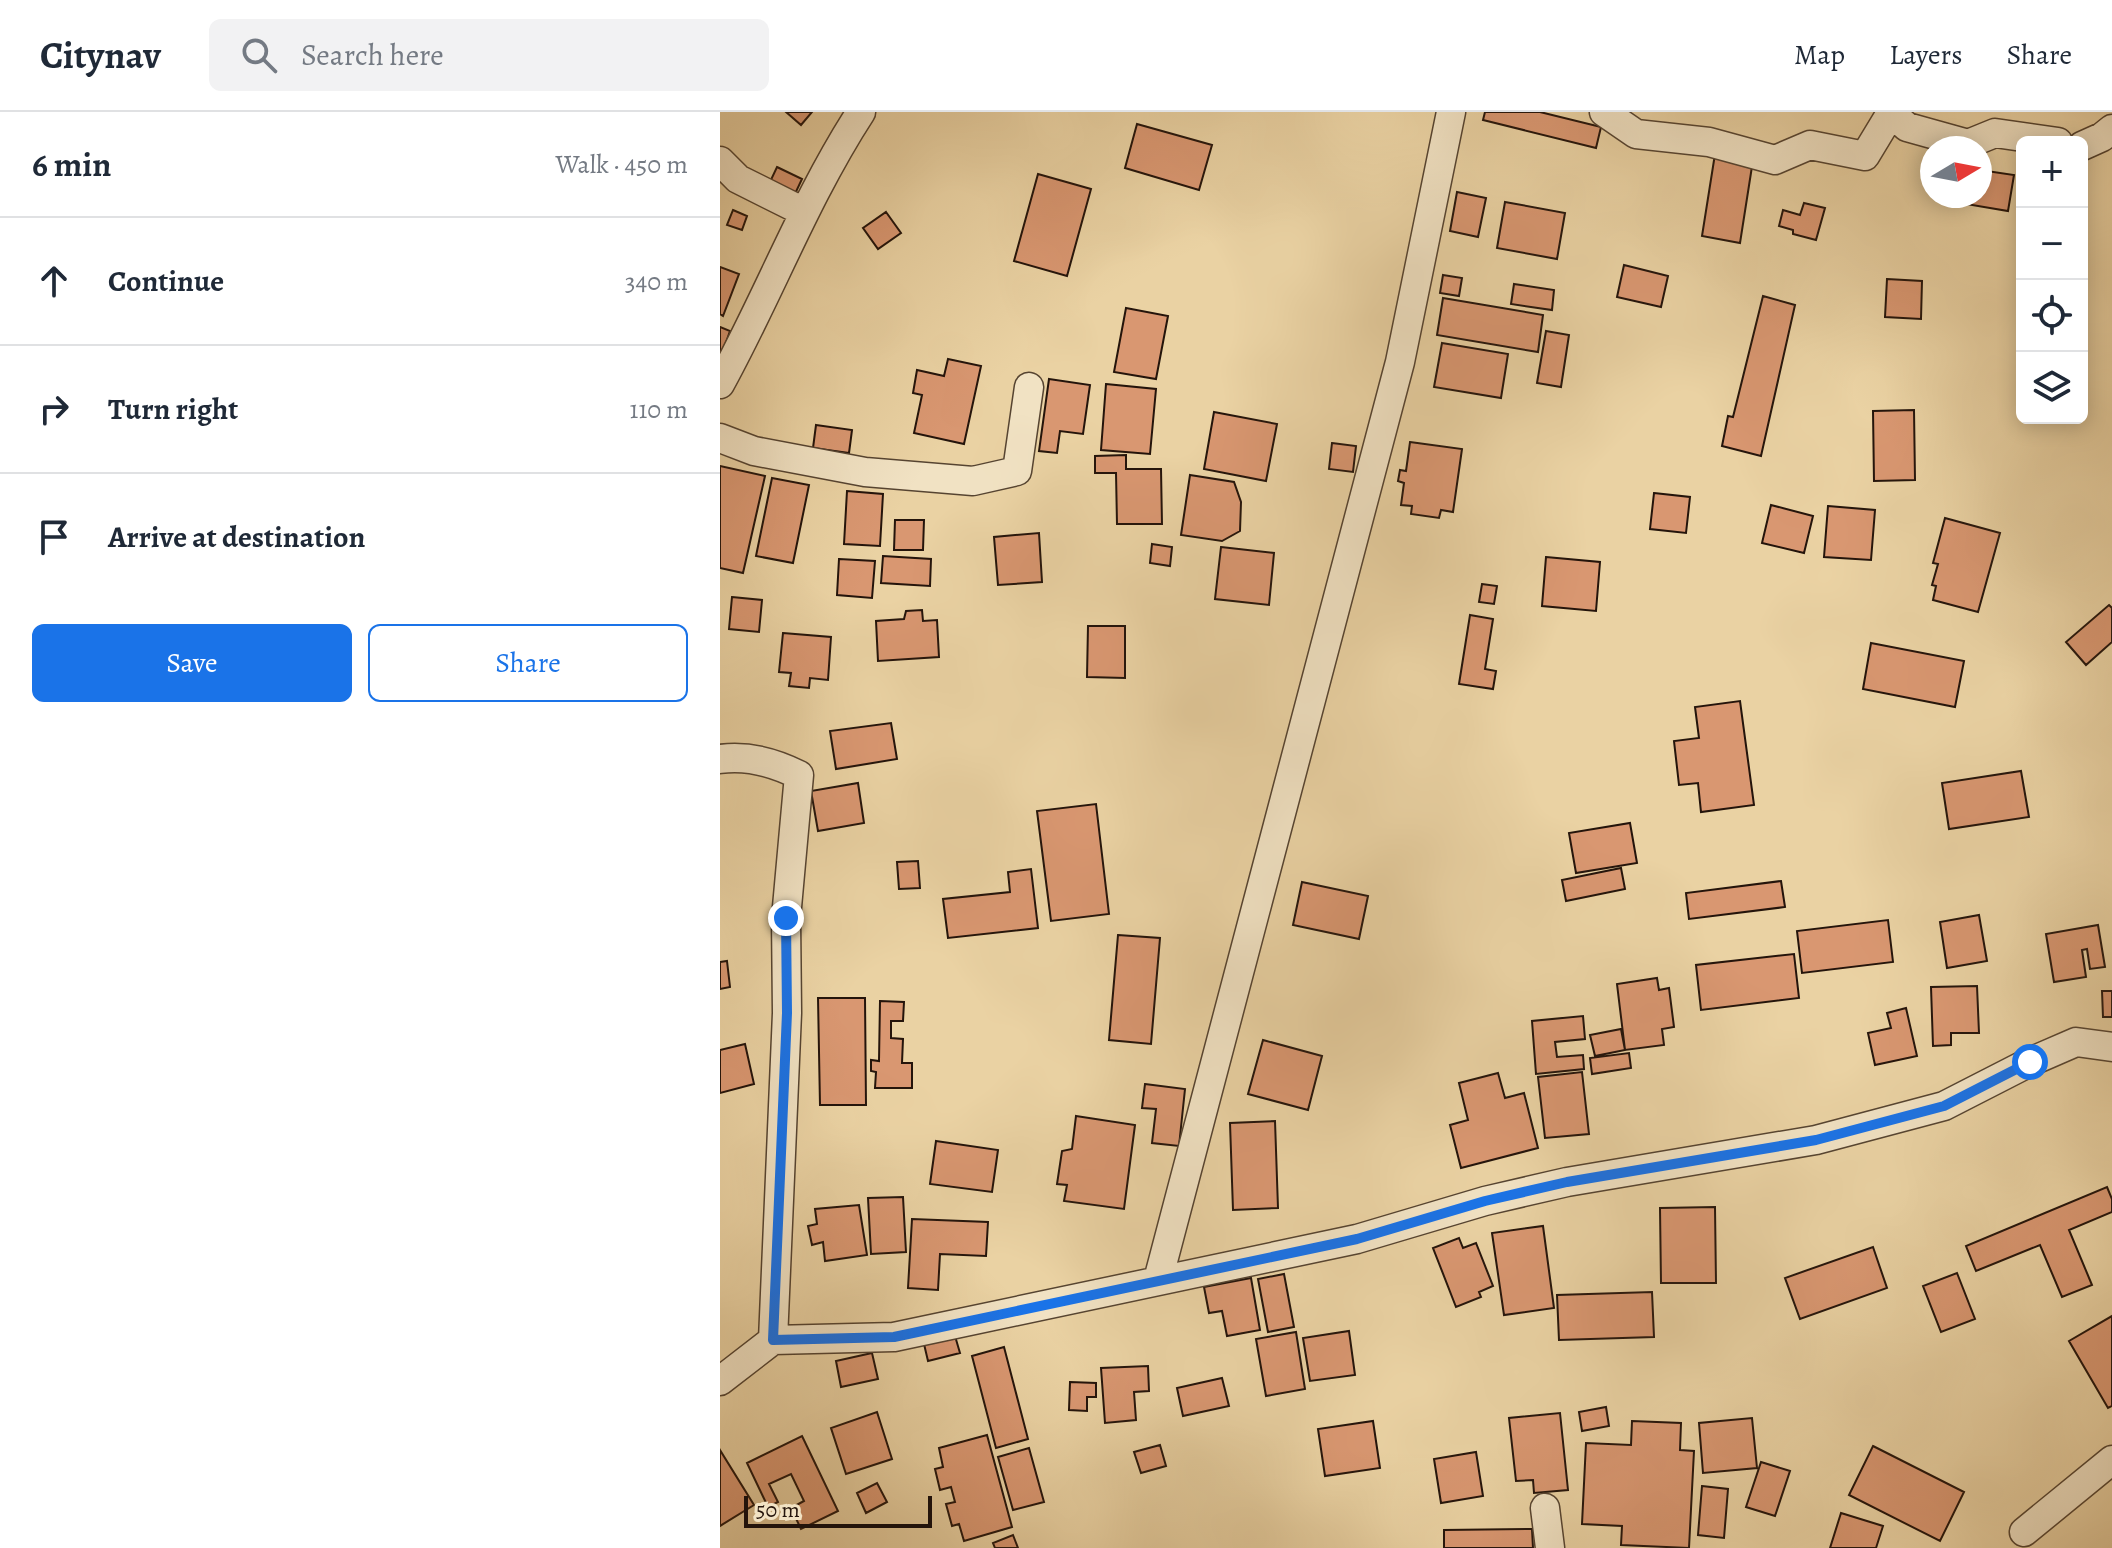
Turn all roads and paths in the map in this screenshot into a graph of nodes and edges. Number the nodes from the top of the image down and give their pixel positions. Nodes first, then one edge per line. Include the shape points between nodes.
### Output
1 (861, 112) edge
2 (1451, 112) edge
3 (1604, 112) edge
4 (2112, 129) edge
5 (2016, 136) edge
6 (2088, 143) edge
7 (720, 161) edge
8 (804, 212) junction
9 (720, 384) edge
10 (1029, 387) dead end
11 (720, 438) edge
12 (720, 759) edge
13 (2112, 1047) edge
14 (1158, 1280) junction
15 (773, 1340) junction
16 (720, 1381) edge
17 (2112, 1460) edge
18 (1545, 1508) dead end
19 (2024, 1532) dead end
20 (1550, 1548) edge

1 - 8 street
2 - 14 street via 1400,362
3 - 5 street via 1636,134 1709,142 1775,160 1810,145 1865,156 1891,113 1907,127 1968,144 1995,133
4 - 6 street
7 - 8 street via 738,179
8 - 9 street
10 - 11 street via 1017,471 973,481 865,472 754,451
12 - 15 street via 775,763 799,775 786,918
13 - 14 street via 2076,1042 1944,1106 1816,1140 1567,1182 1357,1239
14 - 15 street via 894,1337
15 - 16 street
17 - 19 street
18 - 20 street

